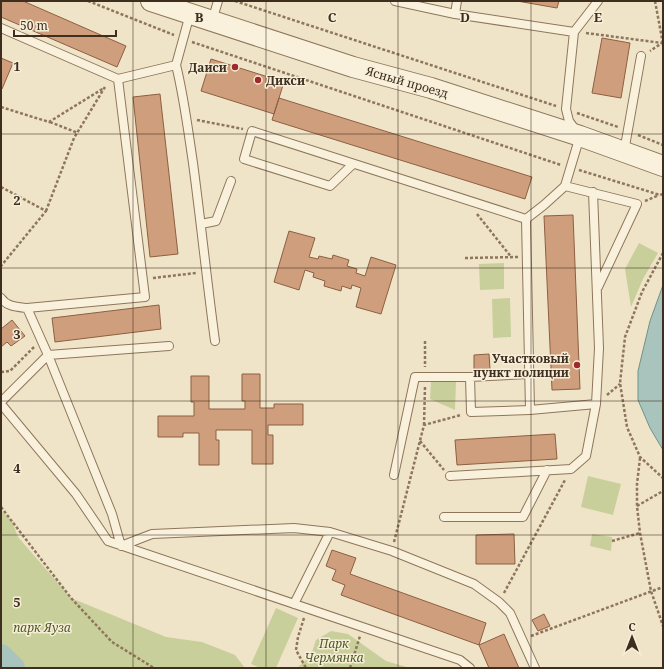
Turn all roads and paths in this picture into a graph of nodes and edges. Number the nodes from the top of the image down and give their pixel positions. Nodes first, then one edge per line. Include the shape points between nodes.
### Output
1 (88, 1) edge
2 (151, 1) edge
3 (218, 1) edge
4 (234, 1) edge
5 (395, 1) edge
6 (457, 1) edge
7 (598, 1) edge
8 (655, 1) edge
9 (190, 14) junction
10 (455, 14) junction
11 (212, 21) junction
12 (1, 28) edge
13 (574, 32) junction
14 (182, 38) junction
15 (662, 44) edge
16 (641, 56) joint
17 (176, 65) junction
18 (118, 79) junction
19 (105, 87) junction
20 (1, 106) edge
21 (566, 109) junction
22 (187, 118) junction
23 (49, 122) junction
24 (252, 131) junction
25 (628, 131) junction
26 (78, 133) junction
27 (580, 136) junction
28 (663, 145) edge
29 (624, 152) junction
30 (353, 164) junction
31 (663, 166) edge
32 (571, 168) junction
33 (231, 181) dead end
34 (565, 186) junction
35 (1, 187) edge
36 (593, 192) junction
37 (661, 194) edge
38 (465, 200) junction
39 (637, 204) junction
40 (46, 211) junction
41 (526, 219) junction
42 (201, 224) junction
43 (663, 253) edge
44 (526, 257) junction
45 (465, 258) dead end
46 (512, 258) junction
47 (1, 266) edge
48 (205, 272) junction
49 (143, 279) junction
50 (597, 289) junction
51 (1, 298) edge
52 (27, 308) junction
53 (40, 340) junction
54 (216, 341) dead end
55 (425, 341) dead end
56 (169, 346) dead end
57 (48, 355) junction
58 (1, 372) edge
59 (529, 374) junction
60 (425, 377) junction
61 (470, 377) junction
62 (1, 403) edge
63 (596, 404) junction
64 (530, 410) junction
65 (471, 412) junction
66 (424, 426) junction
67 (420, 441) junction
68 (640, 457) junction
69 (571, 469) junction
70 (547, 470) junction
71 (394, 474) dead end
72 (450, 476) joint
73 (663, 478) edge
74 (663, 491) edge
75 (637, 506) junction
76 (1, 507) edge
77 (444, 517) dead end
78 (330, 532) junction
79 (640, 533) junction
80 (612, 541) dead end
81 (121, 546) junction
82 (392, 550) junction
83 (663, 587) edge
84 (651, 591) junction
85 (498, 602) junction
86 (294, 604) junction
87 (308, 608) junction
88 (663, 626) edge
89 (363, 627) junction
90 (522, 640) junction
91 (154, 668) edge
92 (306, 668) edge
93 (350, 668) edge
94 (470, 668) edge
95 (535, 668) edge

1 - 14 path
2 - 9 street, Ясный проезд
3 - 11 lane
4 - 21 path
5 - 10 lane
6 - 10 lane
7 - 13 lane
8 - 15 path
9 - 11 street, Ясный проезд
9 - 14 lane
10 - 13 lane
11 - 27 street, Ясный проезд
12 - 18 lane
13 - 15 path
13 - 21 lane
14 - 17 lane
14 - 32 path
15 - 16 path
16 - 25 lane
17 - 18 lane
17 - 22 lane
18 - 19 path
18 - 49 lane
19 - 23 path
19 - 26 path
20 - 23 path
21 - 25 path
21 - 27 lane via 569,121
22 - 24 path
22 - 42 lane
23 - 26 path
24 - 30 lane
24 - 30 lane via 244,159 265,166 330,186
25 - 28 path
25 - 29 lane
26 - 40 path
27 - 29 street, Ясный проезд
27 - 32 lane
29 - 31 street, Ясный проезд
30 - 38 lane
32 - 34 lane
32 - 37 path
33 - 42 lane via 216,221
34 - 36 lane
34 - 41 lane
35 - 40 path
36 - 39 lane
36 - 50 lane
37 - 39 path
38 - 41 lane
38 - 46 path
39 - 50 lane
40 - 47 path
41 - 44 lane
42 - 48 lane
43 - 68 path via 642,292 625,337 620,383 627,427
44 - 46 path
44 - 59 lane
45 - 46 path
48 - 49 path
48 - 54 lane
49 - 52 lane via 145,297
50 - 63 lane via 599,348
51 - 52 lane via 15,307
52 - 53 lane
53 - 57 lane
53 - 58 path via 10,371
55 - 60 path
56 - 57 lane
57 - 62 lane
57 - 81 lane via 112,514
59 - 61 lane
59 - 64 lane
60 - 61 lane
60 - 66 path
60 - 71 lane via 415,377
61 - 65 lane
62 - 81 lane via 76,494 108,541
63 - 64 lane
63 - 69 lane via 586,456
64 - 65 lane
65 - 66 path
66 - 67 path
67 - 72 path
67 - 82 path
68 - 73 path
68 - 75 path
69 - 70 lane
69 - 85 path
70 - 72 lane
70 - 77 lane via 523,517
74 - 75 path
75 - 79 path
76 - 91 path via 71,598 112,642
78 - 81 lane via 294,528 152,534
78 - 82 lane
78 - 86 lane
79 - 80 path
79 - 84 path
81 - 86 lane
82 - 85 lane via 474,584
83 - 84 path
84 - 88 path
84 - 90 path
85 - 90 lane via 510,613
86 - 87 lane
87 - 89 lane
87 - 92 path via 296,650
89 - 93 path
89 - 94 lane via 460,660
90 - 95 lane

